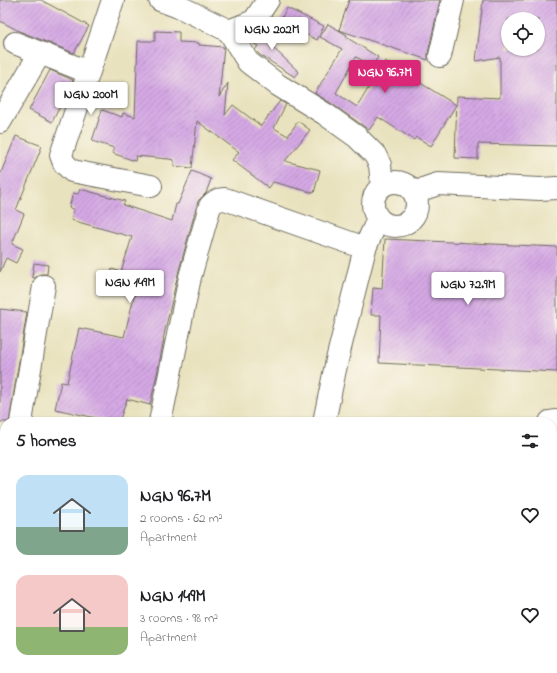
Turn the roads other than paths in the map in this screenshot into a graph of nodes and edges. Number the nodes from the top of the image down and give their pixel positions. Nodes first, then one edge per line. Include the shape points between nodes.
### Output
1 (113, 0) edge
2 (160, 0) edge
3 (268, 0) edge
4 (453, 0) edge
5 (229, 31) junction
6 (15, 42) dead end
7 (40, 53) junction
8 (440, 56) dead end
9 (88, 72) junction
10 (0, 122) edge
11 (382, 185) junction
12 (151, 186) dead end
13 (557, 188) edge
14 (416, 194) junction
15 (378, 220) junction
16 (365, 248) junction
17 (44, 286) dead end
18 (22, 417) edge
19 (161, 417) edge
20 (325, 417) edge

1 - 9 street
2 - 5 street
3 - 5 street via 254,21
4 - 8 street
5 - 11 street via 248,62 278,85 357,136 375,155 380,165
6 - 7 street
7 - 9 street
7 - 10 street
9 - 12 street via 61,155 64,163 72,171
11 - 14 street via 395,181 407,184
11 - 15 street via 374,195 373,208
13 - 14 street via 438,184
14 - 15 street via 418,207 413,218 402,226 389,226
15 - 16 street
16 - 19 street via 225,199 214,202 210,206 190,277
16 - 20 street
17 - 18 street

